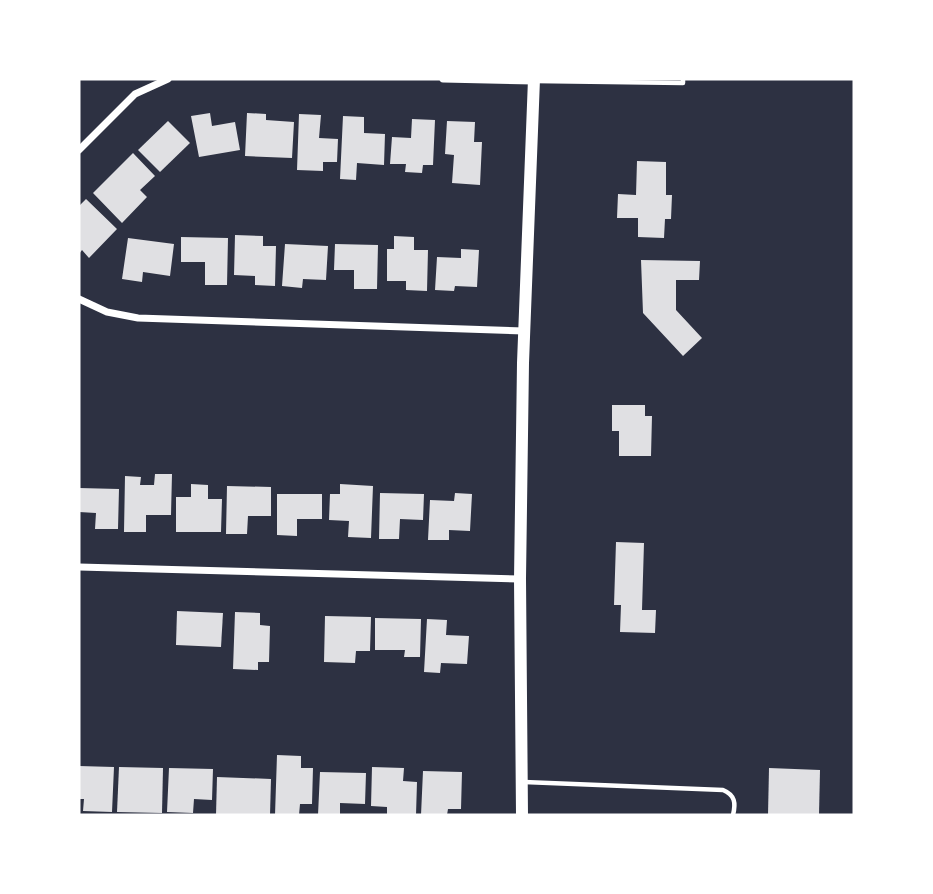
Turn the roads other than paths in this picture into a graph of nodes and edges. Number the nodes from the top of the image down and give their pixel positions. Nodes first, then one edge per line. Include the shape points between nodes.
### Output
1 (169, 79) edge
2 (443, 79) edge
3 (683, 79) edge
4 (534, 80) edge
5 (79, 150) edge
6 (79, 299) edge
7 (524, 331) junction
8 (79, 567) edge
9 (520, 579) junction
10 (521, 782) junction
11 (522, 815) edge
12 (733, 815) edge

1 - 5 street via 135,94
2 - 4 street
3 - 4 lane via 683,83
4 - 7 street
6 - 7 street via 107,312 138,318
7 - 9 street
8 - 9 street
9 - 10 street
10 - 11 street
10 - 12 lane via 723,790 734,799

